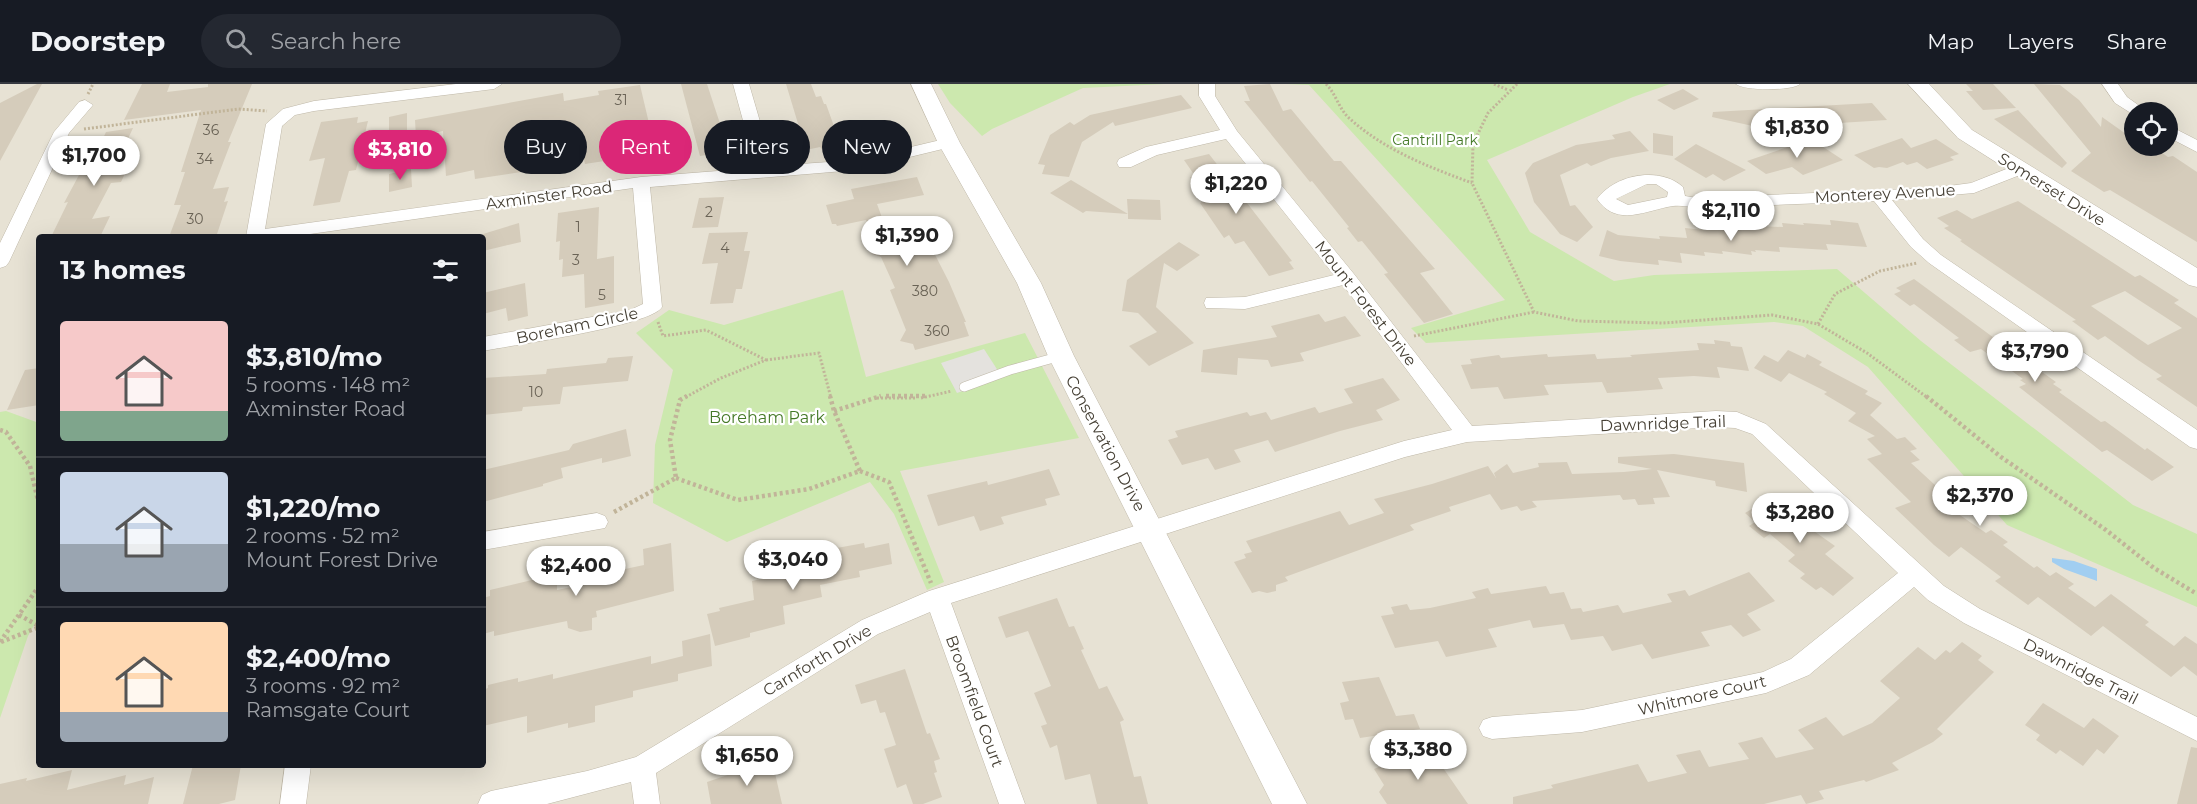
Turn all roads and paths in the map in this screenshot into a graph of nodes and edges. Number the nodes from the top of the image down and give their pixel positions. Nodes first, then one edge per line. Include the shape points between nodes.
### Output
1 (494, 84) edge
2 (741, 84) edge
3 (921, 84) edge
4 (1207, 84) edge
5 (1326, 84) edge
6 (1494, 84) edge
7 (1517, 84) edge
8 (1744, 84) edge
9 (1792, 84) edge
10 (1918, 84) edge
11 (2110, 84) edge
12 (1508, 90) junction
13 (2124, 102) edge
14 (85, 105) dead end
15 (289, 112) junction
16 (751, 120) edge
17 (62, 132) junction
18 (1230, 133) junction
19 (2178, 136) edge
20 (949, 143) junction
21 (2197, 147) edge
22 (1125, 163) dead end
23 (810, 169) edge
24 (2019, 169) junction
25 (741, 174) edge
26 (641, 182) junction
27 (1472, 183) junction
28 (1878, 194) junction
29 (1675, 201) dead end
30 (255, 234) edge
31 (269, 234) edge
32 (1935, 260) junction
33 (0, 264) edge
34 (1347, 278) junction
35 (2197, 279) edge
36 (1213, 303) dead end
37 (653, 307) junction
38 (1534, 312) junction
39 (1818, 324) junction
40 (1395, 340) junction
41 (486, 343) edge
42 (1061, 356) junction
43 (766, 360) junction
44 (964, 387) joint
45 (834, 411) junction
46 (0, 430) edge
47 (1467, 434) junction
48 (2197, 441) edge
49 (860, 471) junction
50 (676, 478) junction
51 (36, 483) edge
52 (597, 522) joint
53 (1151, 529) junction
54 (486, 540) edge
55 (1913, 574) junction
56 (36, 590) edge
57 (2197, 594) edge
58 (937, 598) junction
59 (19, 615) junction
60 (36, 624) edge
61 (36, 627) edge
62 (0, 643) edge
63 (1492, 728) dead end
64 (2197, 730) edge
65 (642, 767) junction
66 (298, 768) edge
67 (293, 804) edge
68 (491, 804) edge
69 (647, 804) edge
70 (1012, 804) edge
71 (1290, 804) edge

1 - 15 street
2 - 16 street
3 - 20 street, Conservation Drive
4 - 18 street, Mount Forest Drive via 1207,96
5 - 27 path via 1347,116 1372,137 1415,162
6 - 12 path
7 - 12 path
8 - 9 street
10 - 24 street, Somerset Drive via 1965,134
11 - 13 street
12 - 27 path via 1488,113 1473,144
14 - 17 street
15 - 17 path via 238,109
15 - 30 street via 274,124
17 - 33 street
18 - 22 street via 1152,151
18 - 34 street, Mount Forest Drive
19 - 21 street
20 - 23 street, Axminster Road via 856,165
20 - 42 street, Conservation Drive via 1029,284
24 - 28 street, Monterey Avenue via 1974,188
24 - 35 street, Somerset Drive
25 - 26 street, Axminster Road
26 - 31 street, Axminster Road
26 - 37 street, Boreham Circle
27 - 38 path
28 - 29 street, Monterey Avenue
28 - 32 street
32 - 39 path via 1880,271 1836,294
32 - 48 street
34 - 36 street via 1245,303
34 - 40 street, Mount Forest Drive
37 - 41 street, Boreham Circle via 634,316
37 - 43 path via 663,336 706,330
38 - 39 path via 1578,321 1663,323 1772,315
38 - 40 path
39 - 57 path via 1867,353 2001,457 2154,568
40 - 47 street, Mount Forest Drive
42 - 44 lane
42 - 53 street, Conservation Drive
43 - 45 path via 819,352
43 - 50 path via 680,400 670,440
44 - 45 path via 920,398 882,396
45 - 49 path
46 - 51 path via 6,432 30,466
47 - 53 street, Dawnridge Trail via 1404,449
47 - 55 street, Dawnridge Trail via 1737,420 1759,429 1779,445
49 - 50 path via 809,489 738,500
49 - 58 path via 889,482
50 - 52 path
52 - 54 street
53 - 58 street, Carnforth Drive
53 - 71 street, Conservation Drive
55 - 63 street, Whitmore Court via 1800,667 1766,682 1581,721
55 - 64 street, Dawnridge Trail via 1972,616
56 - 59 path
58 - 65 street, Carnforth Drive via 870,627
58 - 70 street, Broomfield Court
59 - 60 path
59 - 62 path
61 - 62 path
65 - 68 street, Carnforth Drive
65 - 69 street
66 - 67 street

